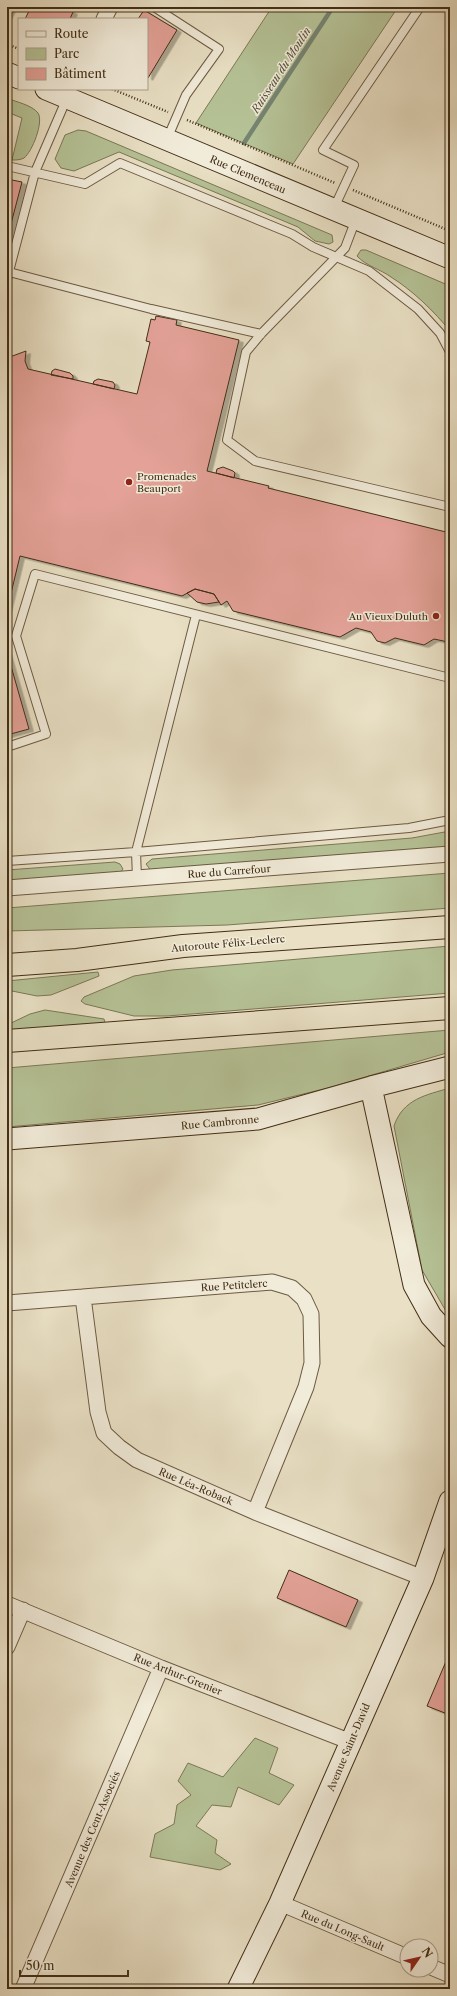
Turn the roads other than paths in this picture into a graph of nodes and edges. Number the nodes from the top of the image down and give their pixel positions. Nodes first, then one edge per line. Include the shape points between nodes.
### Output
1 (110, 7) edge
2 (154, 7) edge
3 (420, 7) edge
4 (104, 18) edge
5 (7, 73) edge
6 (18, 78) edge
7 (52, 90) edge
8 (69, 93) edge
9 (167, 140) junction
10 (7, 166) edge
11 (35, 172) junction
12 (334, 209) junction
13 (356, 219) junction
14 (337, 257) junction
15 (450, 258) edge
16 (8, 276) edge
17 (261, 334) junction
18 (450, 352) edge
19 (450, 507) edge
20 (196, 615) junction
21 (450, 678) edge
22 (7, 748) edge
23 (450, 820) edge
24 (136, 852) junction
25 (450, 854) edge
26 (7, 861) edge
27 (137, 878) junction
28 (7, 888) edge
29 (450, 927) edge
30 (7, 952) edge
31 (77, 960) junction
32 (7, 964) edge
33 (450, 1008) edge
34 (7, 1041) edge
35 (450, 1067) edge
36 (371, 1087) junction
37 (7, 1139) edge
38 (83, 1297) junction
39 (7, 1303) edge
40 (450, 1337) edge
41 (450, 1501) edge
42 (255, 1512) junction
43 (423, 1578) junction
44 (7, 1604) edge
45 (23, 1610) junction
46 (7, 1647) edge
47 (161, 1668) junction
48 (351, 1742) junction
49 (280, 1903) junction
50 (399, 1954) edge
51 (439, 1970) edge
52 (450, 1975) edge
53 (23, 1989) edge
54 (238, 1989) edge

1 - 4 street
2 - 9 lane via 219,49 186,95
3 - 12 lane via 323,150 354,165
5 - 6 street
7 - 8 street, Rue Clemenceau
8 - 9 street, Rue Clemenceau
8 - 11 lane
9 - 12 street, Rue Clemenceau
10 - 11 lane
11 - 14 lane via 86,184 120,163 292,234 313,247
11 - 16 lane
12 - 13 street, Rue Clemenceau
13 - 14 lane via 345,248
13 - 15 street, Rue Clemenceau
14 - 17 lane
14 - 18 lane via 369,271 418,309 440,332
16 - 17 lane
17 - 19 lane via 246,352 227,440 255,461
20 - 21 lane
20 - 22 lane via 35,574 16,636 46,734
20 - 24 lane
23 - 24 lane via 418,827
24 - 26 lane
24 - 27 lane
25 - 27 street, Rue du Carrefour
27 - 28 street, Rue du Carrefour
29 - 31 highway, Autoroute Félix-Leclerc via 183,946
30 - 31 highway
31 - 32 highway, Autoroute Félix-Leclerc
33 - 34 highway
35 - 36 street, Rue Cambronne
36 - 37 street, Rue Cambronne via 258,1120
36 - 40 street via 414,1285 431,1316
38 - 39 street, Rue Petitclerc
38 - 42 street, Rue Léa-Roback via 98,1412 104,1433 137,1460
38 - 42 street, Rue Petitclerc via 272,1282 292,1288 304,1299 311,1314 312,1363 306,1387
41 - 43 street, Avenue Saint-David
42 - 43 street, Rue Léa-Roback
43 - 48 street, Avenue Saint-David
44 - 45 street, Rue Arthur-Grenier
45 - 46 street
45 - 47 street, Rue Arthur-Grenier
47 - 48 street, Rue Arthur-Grenier
47 - 53 street, Avenue des Cent-Associés
48 - 49 street, Avenue Saint-David
49 - 50 street, Rue du Long-Sault
49 - 54 street, Avenue Saint-David
51 - 52 street

